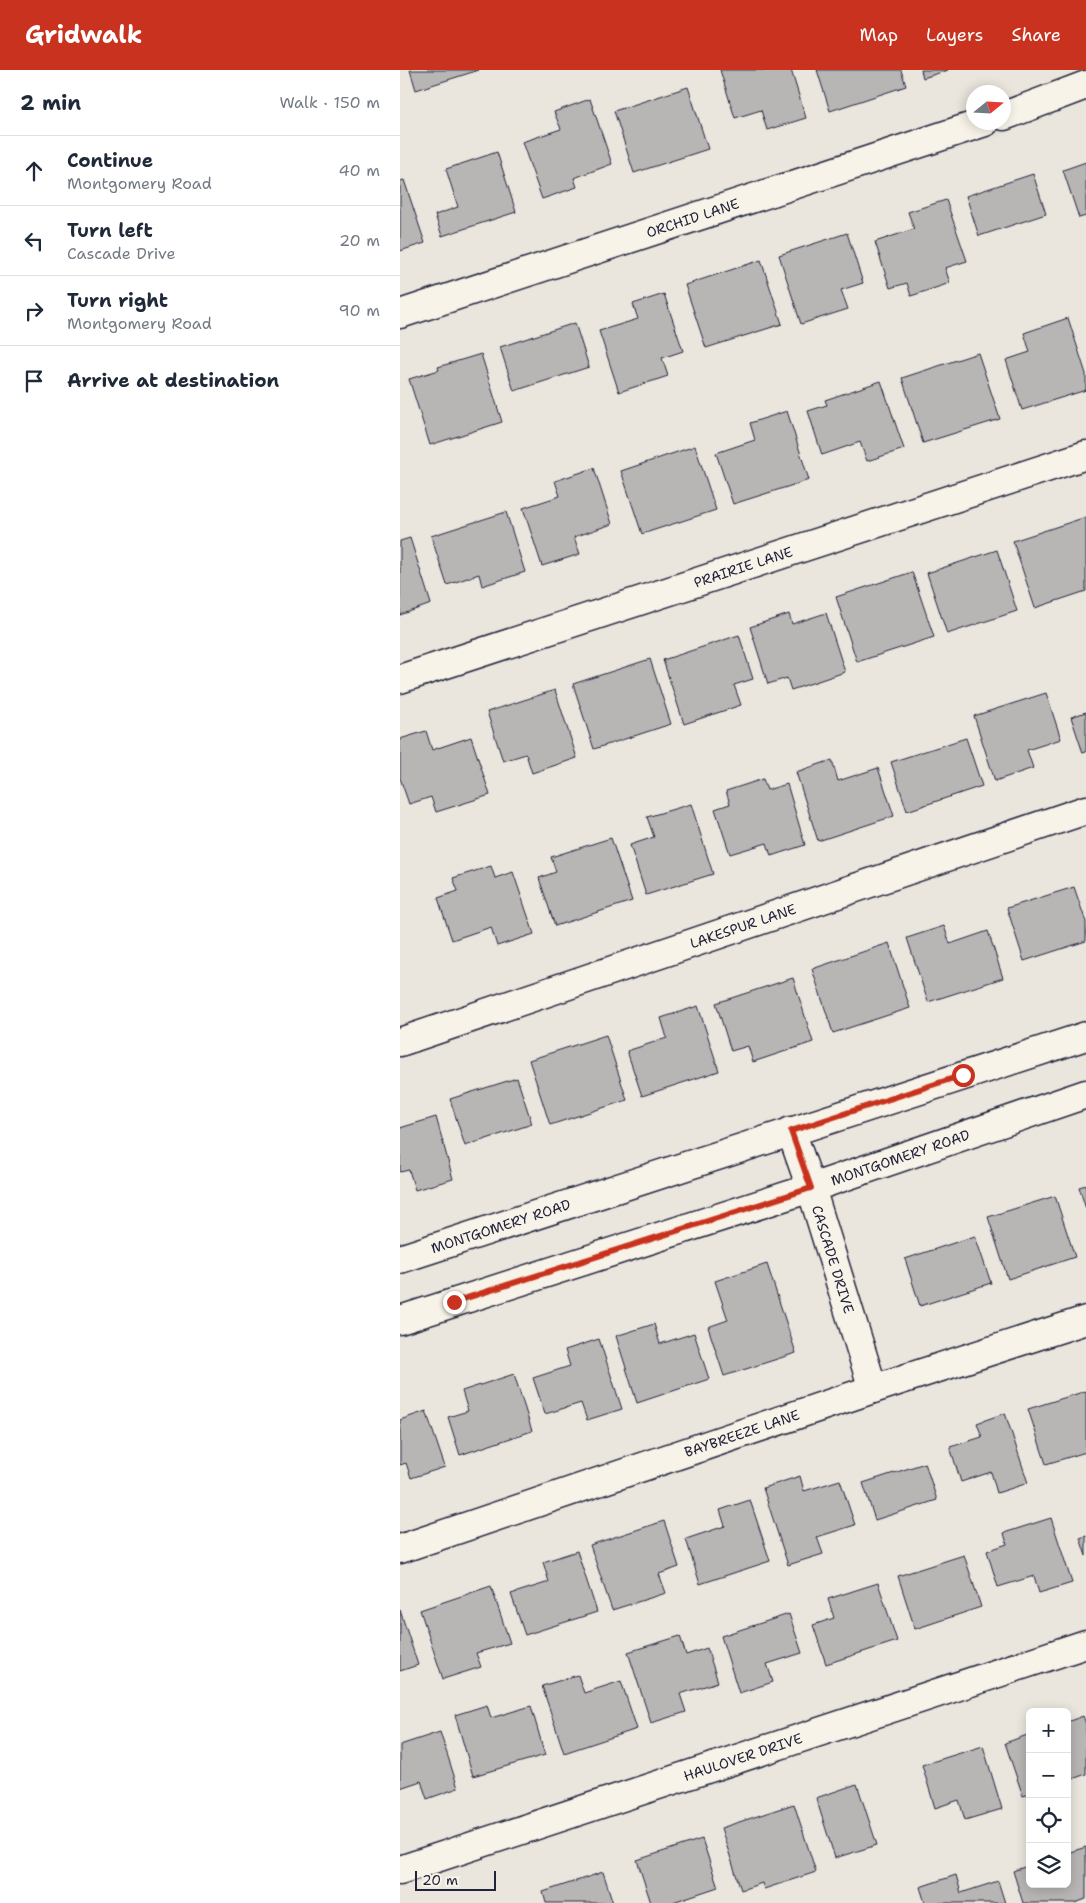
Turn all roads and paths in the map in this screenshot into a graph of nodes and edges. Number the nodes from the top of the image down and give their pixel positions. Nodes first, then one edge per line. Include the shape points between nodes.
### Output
1 (1086, 85) edge
2 (1011, 113) edge
3 (966, 128) edge
4 (400, 314) edge
5 (1086, 455) edge
6 (400, 679) edge
7 (1086, 810) edge
8 (1086, 1036) edge
9 (400, 1042) edge
10 (1086, 1094) edge
11 (791, 1131) junction
12 (811, 1188) junction
13 (400, 1259) edge
14 (400, 1320) edge
15 (1086, 1320) edge
16 (873, 1389) junction
17 (400, 1549) edge
18 (1086, 1644) edge
19 (400, 1870) edge

1 - 2 street
3 - 4 street, ORCHID LANE
5 - 6 street, PRAIRIE LANE
7 - 9 street, LAKESPUR LANE
8 - 11 street, MONTGOMERY ROAD
10 - 12 street, MONTGOMERY ROAD
11 - 12 street, CASCADE DRIVE
11 - 13 street, MONTGOMERY ROAD
12 - 14 street, MONTGOMERY ROAD
12 - 16 street, CASCADE DRIVE
15 - 16 street, BAYBREEZE LANE
16 - 17 street, BAYBREEZE LANE
18 - 19 street, HAULOVER DRIVE

